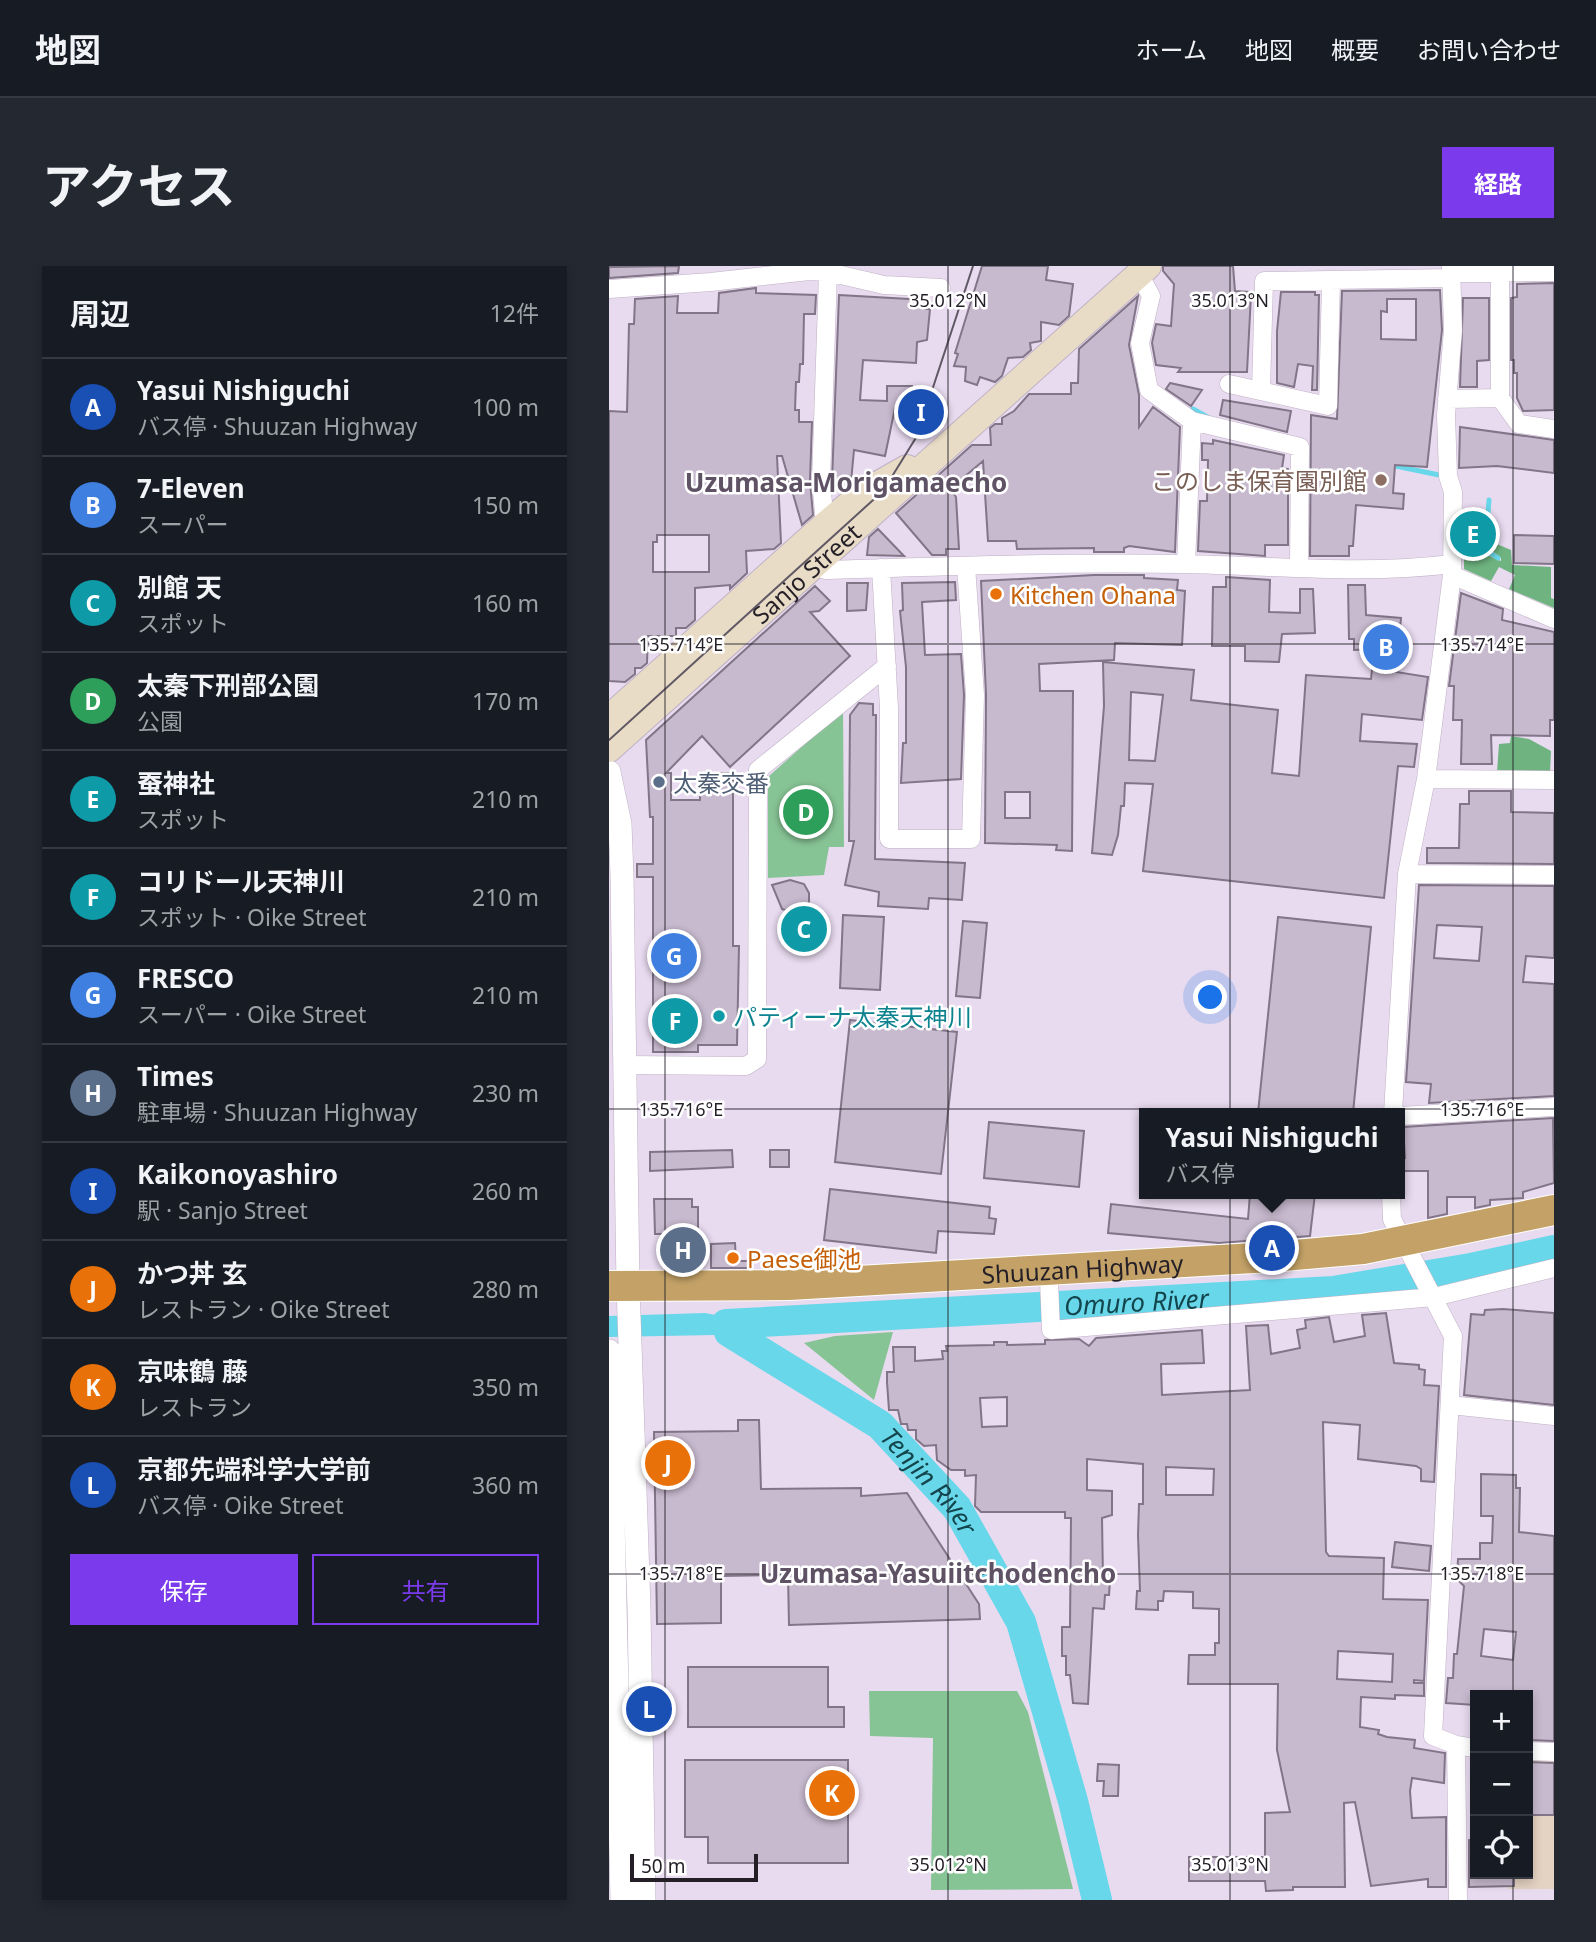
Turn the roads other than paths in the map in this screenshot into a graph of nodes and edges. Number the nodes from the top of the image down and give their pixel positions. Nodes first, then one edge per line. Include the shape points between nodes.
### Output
1 (810, 269) edge
2 (1143, 270) edge
3 (1500, 271) junction
4 (828, 272) junction
5 (1451, 272) edge
6 (1554, 272) edge
7 (877, 274) edge
8 (1331, 280) junction
9 (941, 288) dead end
10 (609, 289) edge
11 (1229, 384) dead end
12 (1261, 390) junction
13 (1500, 398) junction
14 (1447, 399) junction
15 (1192, 421) junction
16 (1554, 429) edge
17 (831, 534) junction
18 (783, 564) junction
19 (1186, 564) junction
20 (814, 565) junction
21 (966, 566) junction
22 (1299, 567) junction
23 (881, 568) junction
24 (1452, 569) junction
25 (1554, 619) edge
26 (887, 666) junction
27 (609, 718) edge
28 (609, 749) edge
29 (609, 772) edge
30 (1426, 779) junction
31 (1554, 780) edge
32 (1407, 874) junction
33 (1554, 875) edge
34 (624, 1065) junction
35 (1554, 1107) edge
36 (1392, 1108) edge
37 (1405, 1116) edge
38 (1391, 1199) edge
39 (1554, 1210) edge
40 (1554, 1223) edge
41 (1410, 1252) junction
42 (1554, 1268) edge
43 (1049, 1286) junction
44 (1432, 1293) junction
45 (620, 1295) edge
46 (619, 1348) edge
47 (1450, 1405) junction
48 (1554, 1416) edge
49 (1456, 1745) junction
50 (1470, 1747) edge
51 (1533, 1751) edge
52 (1554, 1752) edge
53 (622, 1900) edge
54 (644, 1900) edge
55 (1458, 1900) edge

1 - 4 street
1 - 10 street
2 - 15 street via 1150,296 1140,342 1149,390
2 - 17 main road, Sanjo Street via 939,451 863,493
3 - 5 street
3 - 6 street
3 - 13 street
4 - 7 street
4 - 17 street via 821,481
5 - 8 street
5 - 14 street via 1453,330
7 - 9 street
8 - 12 street via 1264,281
8 - 12 street via 1328,406
11 - 12 street
13 - 14 street
13 - 16 street via 1519,424
14 - 24 street
15 - 19 street
15 - 22 street via 1300,447
17 - 18 main road, Sanjo Street
17 - 20 main road, Sanjo Street
18 - 20 street
18 - 27 main road, Sanjo Street
19 - 21 street
19 - 22 street
20 - 23 street via 826,570
20 - 28 main road, Sanjo Street
21 - 23 street
21 - 26 street via 975,695 971,839 889,839
22 - 24 street
23 - 26 street
24 - 25 street
24 - 30 street
26 - 34 street via 758,770 758,1059 747,1066
29 - 34 street via 620,824
30 - 31 street
30 - 32 street
32 - 33 street
32 - 36 street
34 - 45 street
35 - 37 street
38 - 41 street via 1392,1219
39 - 41 highway, Shuuzan Highway
40 - 41 highway, Shuuzan Highway
41 - 43 highway, Shuuzan Highway via 1270,1271
41 - 44 street
41 - 45 highway, Shuuzan Highway via 1363,1249 1034,1273
42 - 44 street
43 - 44 street via 1051,1330
43 - 45 highway, Shuuzan Highway via 805,1296
44 - 47 street via 1453,1336
45 - 46 street
46 - 53 street
46 - 54 street via 639,1608
47 - 48 street
47 - 49 street via 1433,1736
49 - 50 street
49 - 55 street
51 - 52 street

